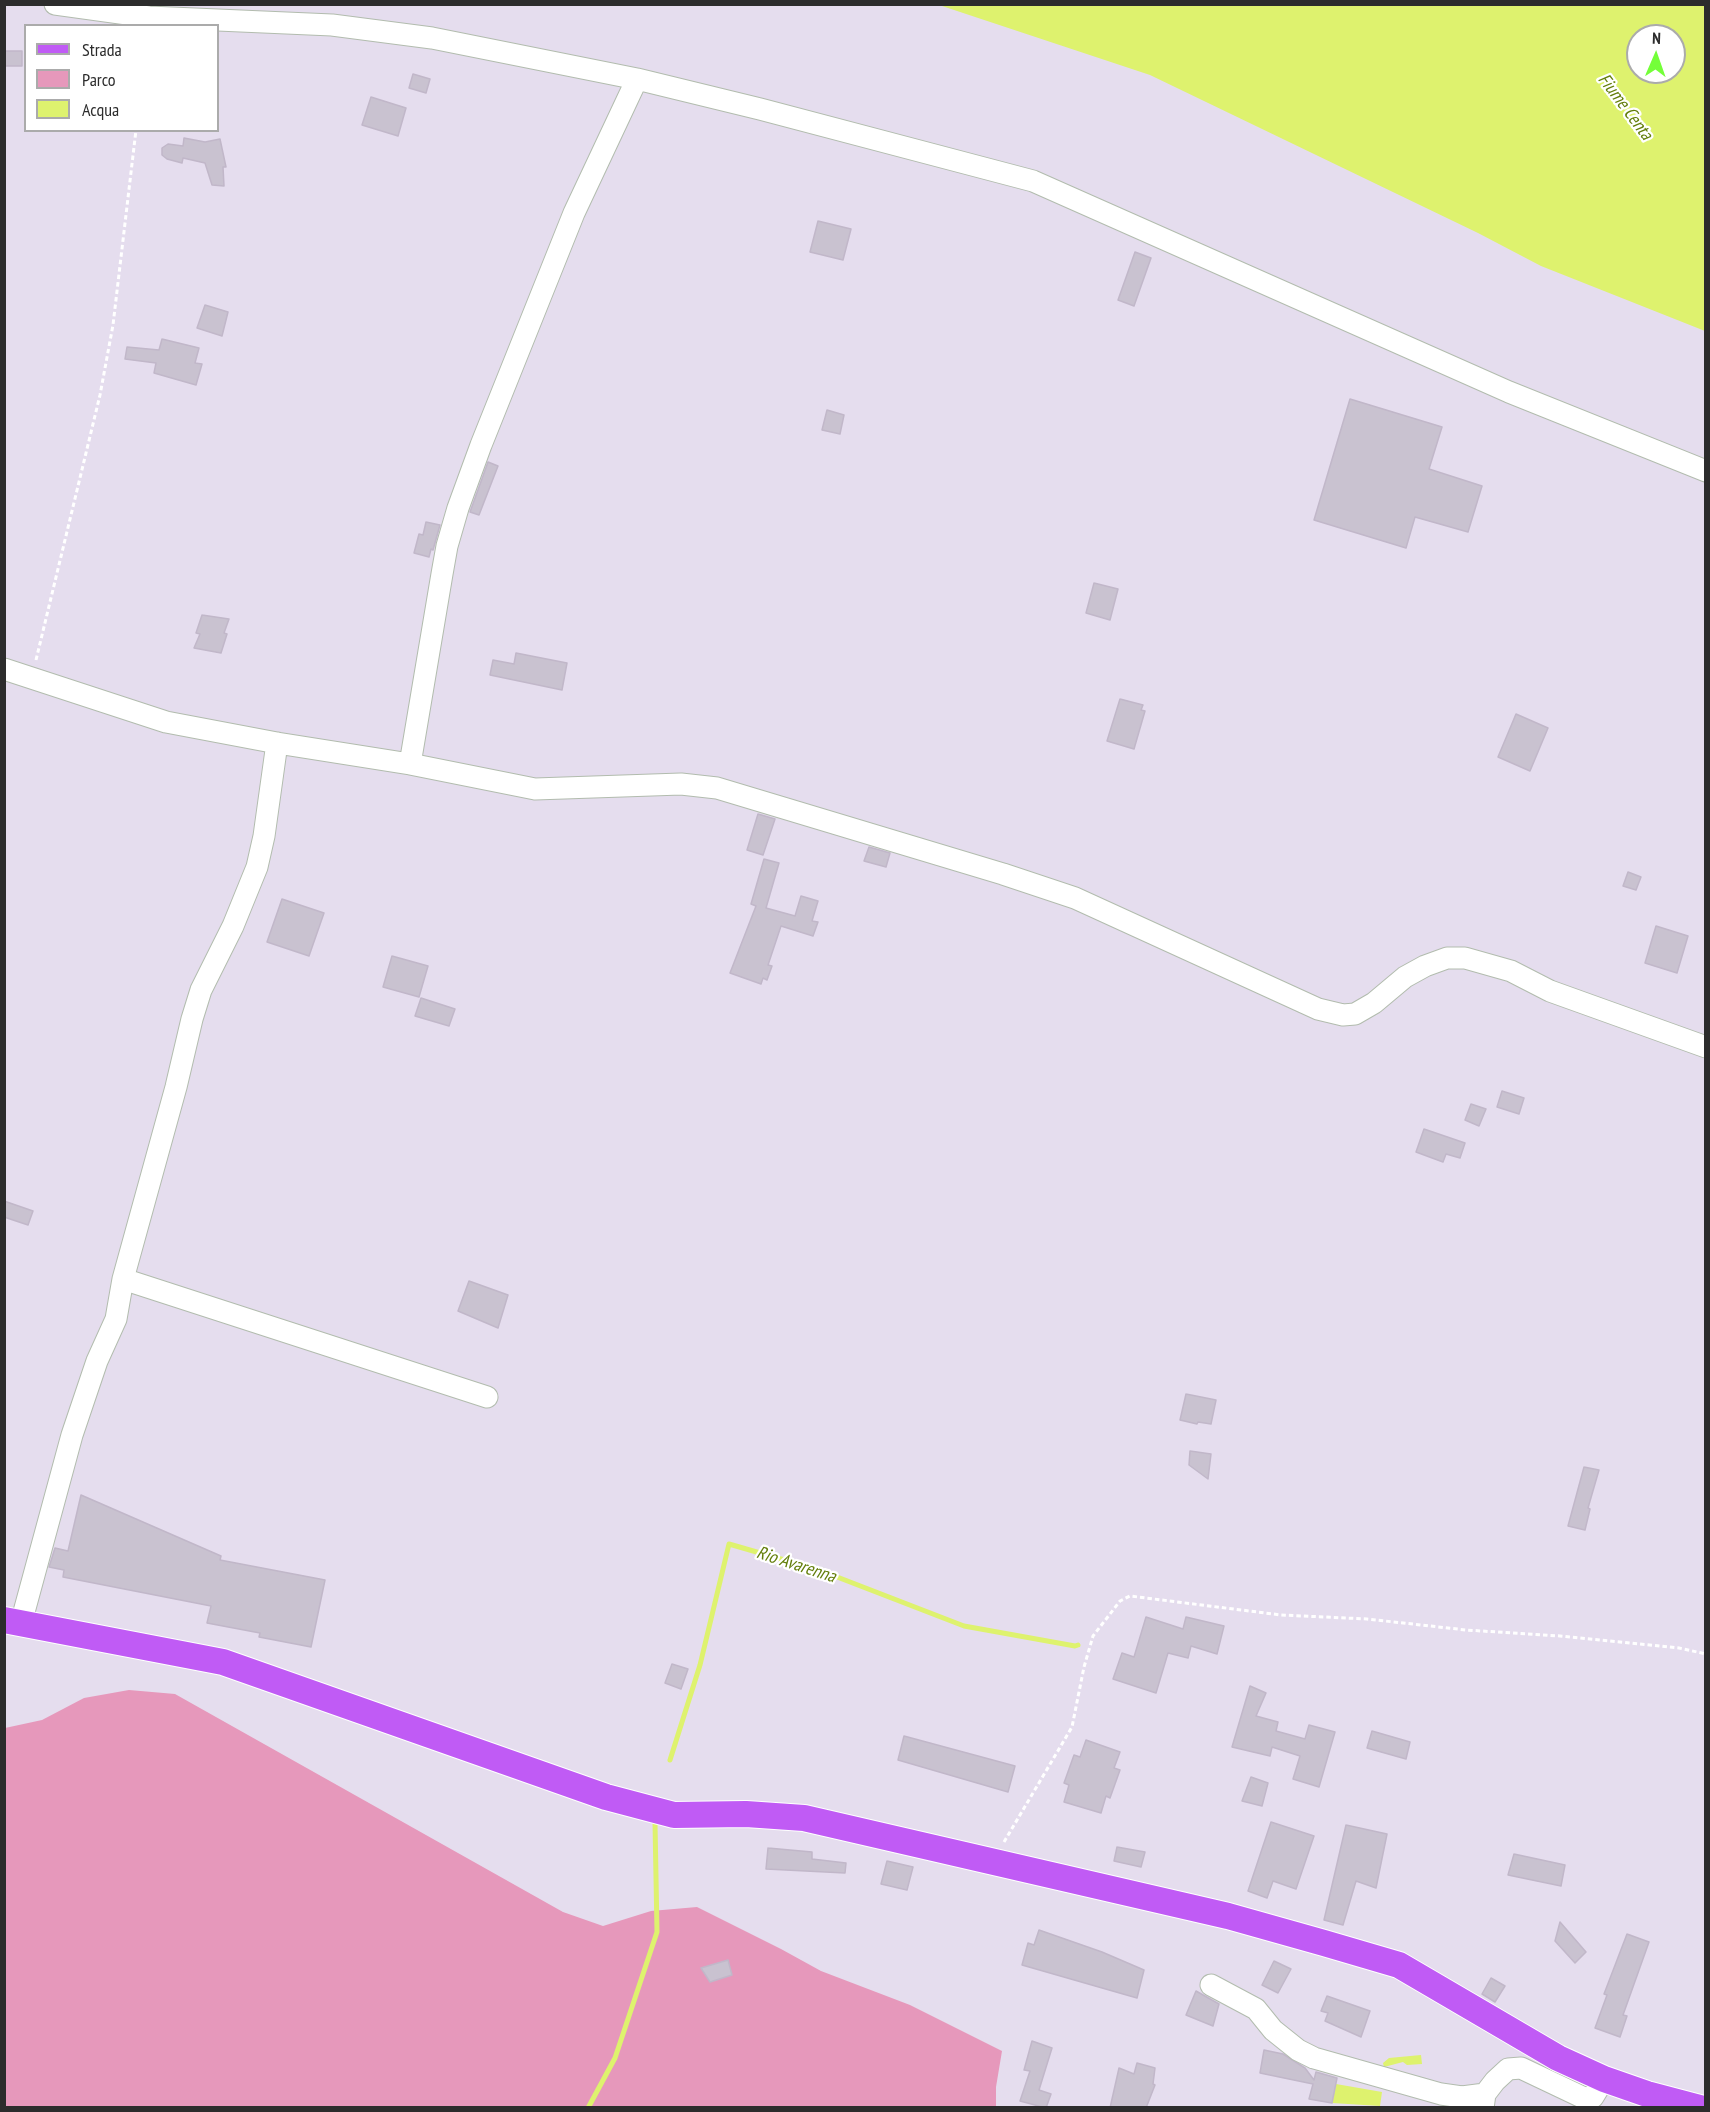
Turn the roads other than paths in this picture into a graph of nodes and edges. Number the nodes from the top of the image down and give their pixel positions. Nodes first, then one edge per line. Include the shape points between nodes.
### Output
1 (55, 4) edge
2 (636, 79) junction
3 (1706, 471) edge
4 (4, 669) edge
5 (277, 743) junction
6 (411, 764) junction
7 (1706, 1047) edge
8 (123, 1279) junction
9 (487, 1397) dead end
10 (13, 1621) edge
11 (1211, 1985) dead end
12 (1604, 2079) junction
13 (1484, 2101) edge
14 (1700, 2108) edge

1 - 2 street via 149,17 332,25 432,38
2 - 3 street via 1034,181 1509,392
2 - 6 street via 574,213 458,508 447,546
4 - 5 street via 166,722
5 - 6 street
5 - 8 street via 257,867 201,990
6 - 7 street via 535,789 681,784 717,788 1075,898 1318,1009 1343,1015 1355,1014 1374,1003 1425,966 1465,957
8 - 9 street
8 - 10 street via 116,1319 97,1361
10 - 12 main road via 223,1662 594,1793 674,1815 804,1818 1228,1916 1399,1965 1558,2058
11 - 13 street via 1256,2009 1273,2030 1314,2058 1441,2094
12 - 13 street via 1590,2099 1521,2068 1508,2069 1495,2081
12 - 14 main road

